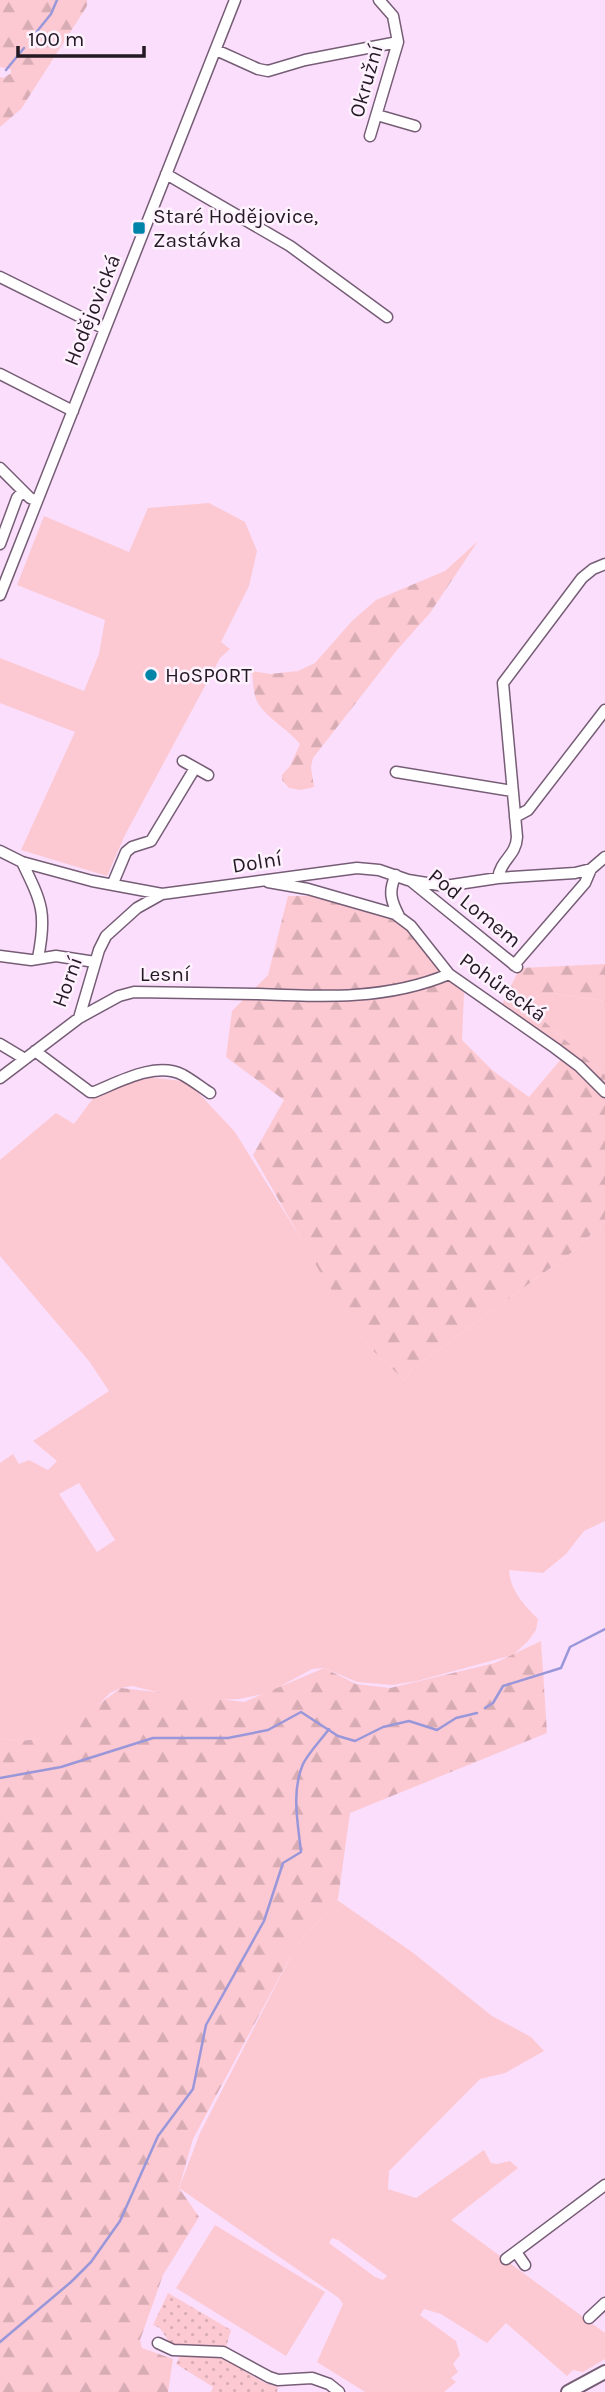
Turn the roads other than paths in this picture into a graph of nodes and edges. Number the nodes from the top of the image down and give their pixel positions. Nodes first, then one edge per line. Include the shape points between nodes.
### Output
1 (235, 0) edge
2 (379, 0) edge
3 (398, 43) junction
4 (216, 50) junction
5 (377, 115) junction
6 (415, 126) dead end
7 (370, 136) dead end
8 (166, 174) junction
9 (0, 277) edge
10 (387, 317) dead end
11 (105, 329) junction
12 (0, 374) edge
13 (73, 411) junction
14 (0, 468) edge
15 (23, 491) junction
16 (37, 501) junction
17 (0, 544) edge
18 (605, 564) edge
19 (0, 595) edge
20 (605, 710) edge
21 (183, 761) dead end
22 (195, 768) junction
23 (396, 772) dead end
24 (208, 775) dead end
25 (512, 791) junction
26 (515, 817) junction
27 (0, 851) edge
28 (605, 857) edge
29 (22, 862) junction
30 (591, 869) junction
31 (396, 875) junction
32 (498, 878) junction
33 (261, 880) junction
34 (408, 880) junction
35 (113, 883) junction
36 (162, 894) junction
37 (399, 917) junction
38 (0, 956) edge
39 (38, 958) junction
40 (95, 962) junction
41 (449, 974) junction
42 (79, 1018) junction
43 (0, 1044) edge
44 (35, 1051) junction
45 (25, 1059) junction
46 (0, 1078) edge
47 (605, 1091) edge
48 (210, 1093) dead end
49 (605, 2185) edge
50 (516, 2252) junction
51 (506, 2259) dead end
52 (525, 2265) dead end
53 (605, 2303) edge
54 (589, 2318) dead end
55 (158, 2343) dead end
56 (605, 2372) edge
57 (340, 2392) edge
58 (568, 2392) edge

1 - 4 street, Hodějovická
2 - 3 street, Okružní via 393,16
3 - 4 street via 268,71
3 - 5 street, Okružní
4 - 8 street, Hodějovická
5 - 6 street
5 - 7 street, Okružní
8 - 10 street via 290,246
8 - 11 street, Hodějovická
9 - 11 street
11 - 13 street, Hodějovická
12 - 13 street
13 - 16 street, Hodějovická
14 - 15 street
15 - 16 street
15 - 17 street
16 - 19 street, Hodějovická
18 - 25 street via 582,578 503,683
20 - 26 street via 528,810
21 - 22 street
22 - 24 street
22 - 35 street via 151,841 127,852
23 - 25 street
25 - 26 street
26 - 32 street via 516,844 499,867
27 - 29 street, Dolní
28 - 30 street
29 - 35 street, Dolní
29 - 39 street via 43,910
30 - 32 street, Dolní
30 - 34 street, Pod Lomem via 585,883 516,966
31 - 33 street, Dolní via 357,868
31 - 34 street, Dolní
31 - 37 street via 391,892
32 - 34 street, Dolní via 445,886
33 - 36 street, Dolní
33 - 37 street, Pohůrecká via 348,899
35 - 36 street, Dolní
36 - 40 street, Horní via 118,923 106,936
37 - 41 street, Pohůrecká
38 - 39 street
39 - 40 street
40 - 42 street, Horní
41 - 42 street, Lesní via 382,993 315,997 134,992
41 - 47 street, Pohůrecká via 555,1048
42 - 44 street, Horní
43 - 45 street
44 - 45 street, Horní
44 - 48 street via 90,1092 162,1070 181,1073
45 - 46 street, Horní
49 - 50 street
50 - 51 street
50 - 52 street
53 - 54 street
55 - 57 street via 173,2350 223,2352 269,2377 312,2378
56 - 58 main road

